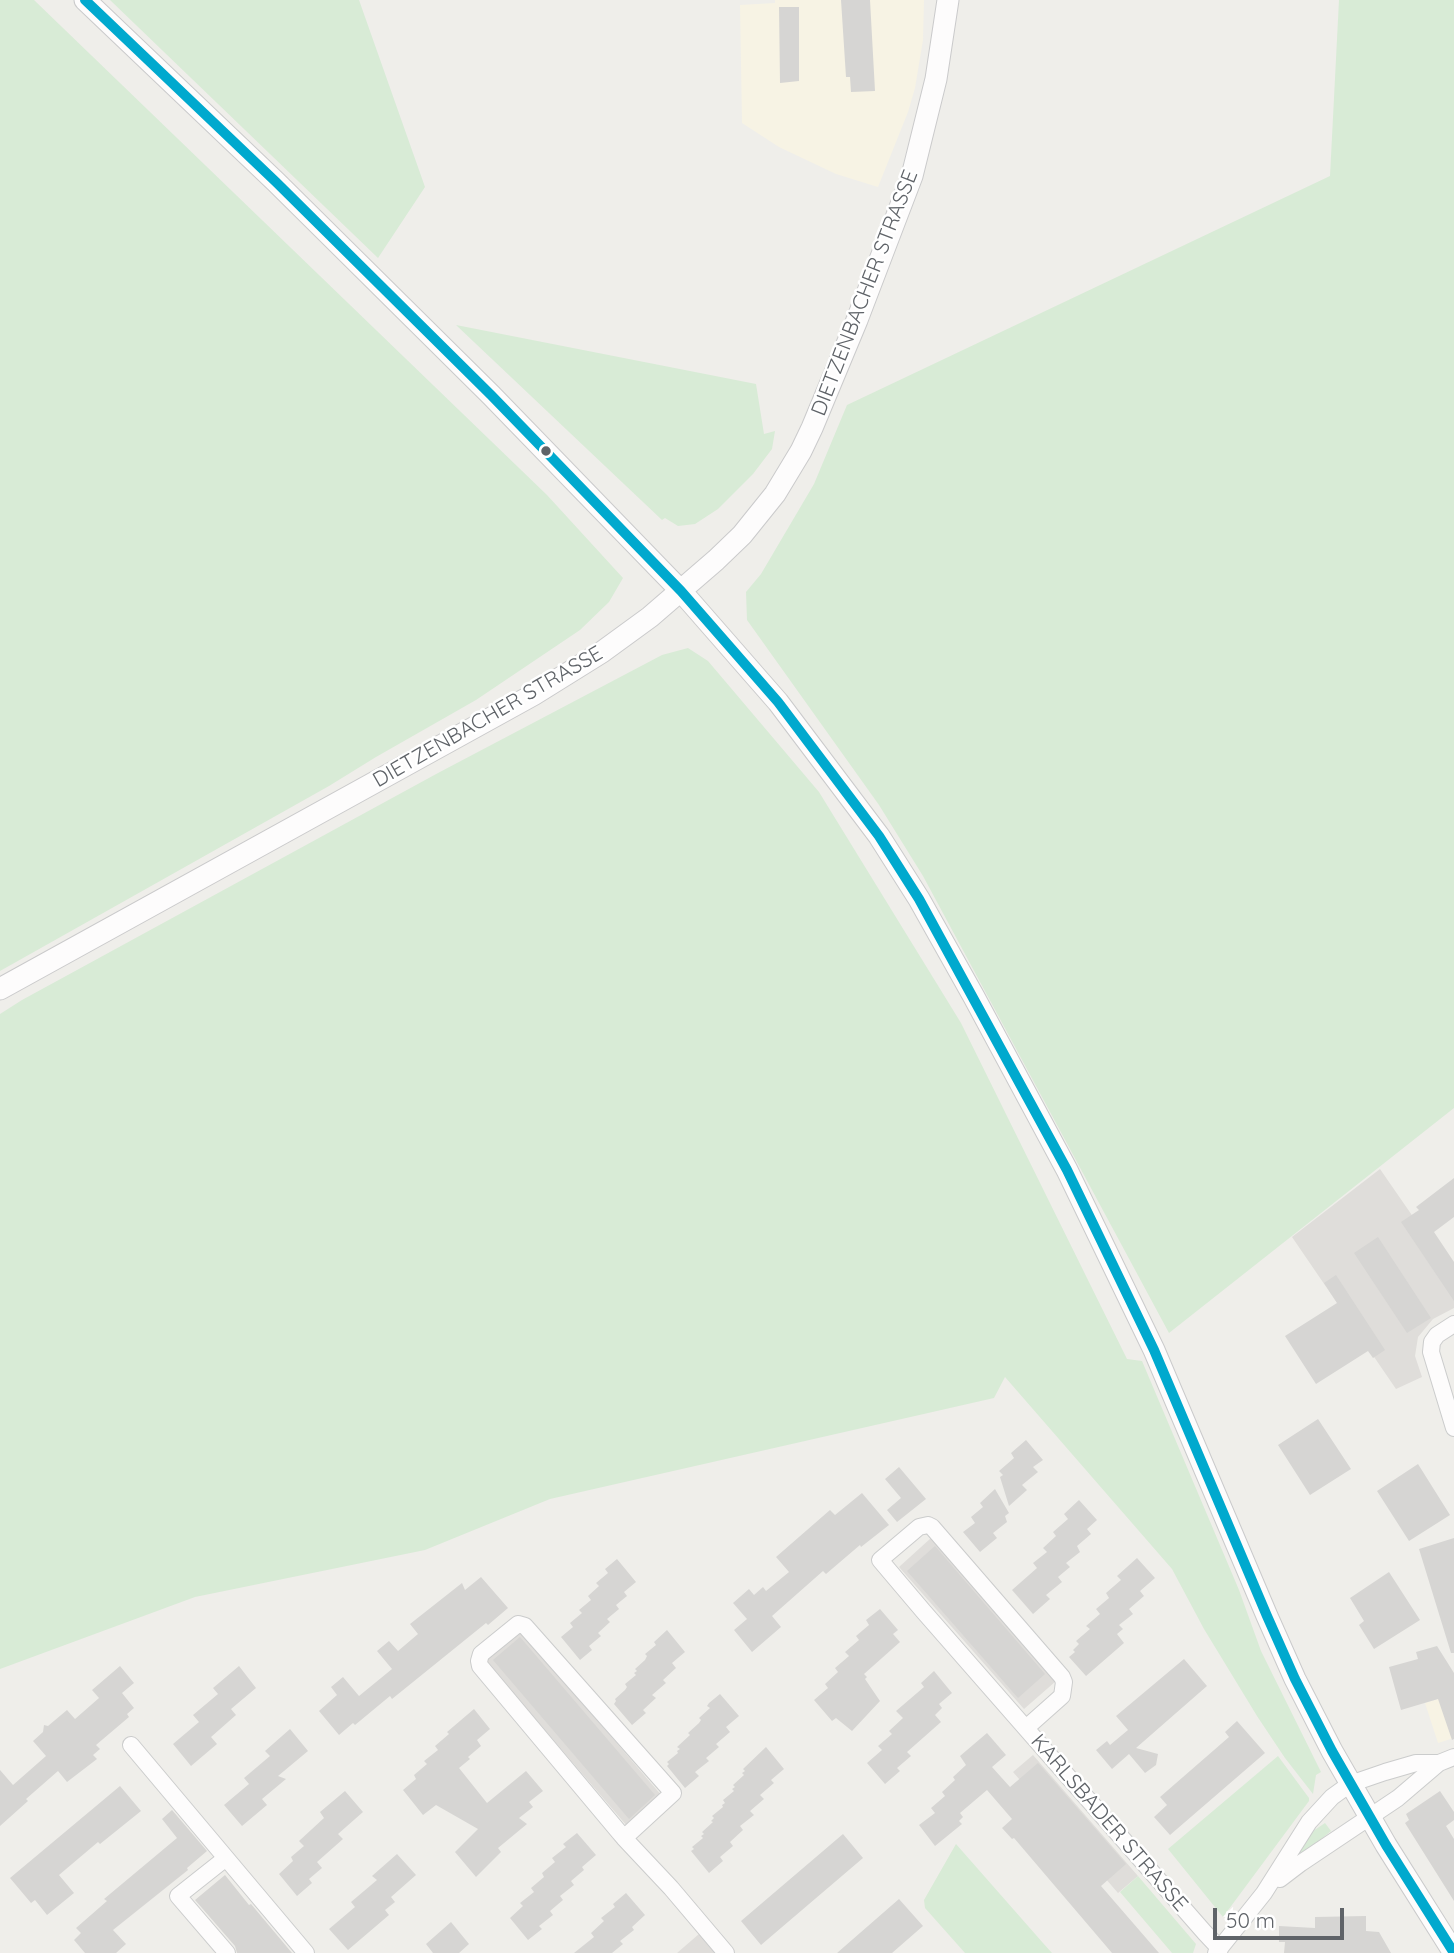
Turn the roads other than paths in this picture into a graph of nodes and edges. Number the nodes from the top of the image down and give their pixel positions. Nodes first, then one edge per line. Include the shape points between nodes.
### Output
1 (85, 0) edge
2 (948, 0) edge
3 (681, 591) junction
4 (0, 989) edge
5 (1454, 1324) edge
6 (1454, 1428) edge
7 (1026, 1728) junction
8 (131, 1745) dead end
9 (1446, 1760) edge
10 (1350, 1784) junction
11 (1369, 1817) junction
12 (624, 1838) junction
13 (226, 1858) junction
14 (1264, 1894) junction
15 (1218, 1951) edge
16 (227, 1953) edge
17 (306, 1953) edge
18 (726, 1953) edge
19 (1454, 1953) edge

1 - 3 main road via 276,182
2 - 3 main road, DIETZENBACHER STRASSE via 936,79 912,176 812,428 760,515
3 - 4 main road, DIETZENBACHER STRASSE via 602,652 533,695
3 - 10 main road via 778,702 852,799 906,877 974,996 1067,1170 1154,1350 1295,1679
5 - 6 street via 1437,1335 1431,1352
7 - 7 street, KARLSBADER STRASSE via 1062,1696 1062,1677 932,1527 919,1527 880,1560
7 - 15 street, KARLSBADER STRASSE
8 - 13 street
9 - 10 street via 1416,1763
9 - 11 street
10 - 11 main road
10 - 14 street via 1309,1822
11 - 14 street
11 - 19 main road
12 - 12 street via 481,1666 481,1654 518,1624 525,1626 673,1793
12 - 18 street
13 - 16 street via 178,1896
13 - 17 street
14 - 15 street

